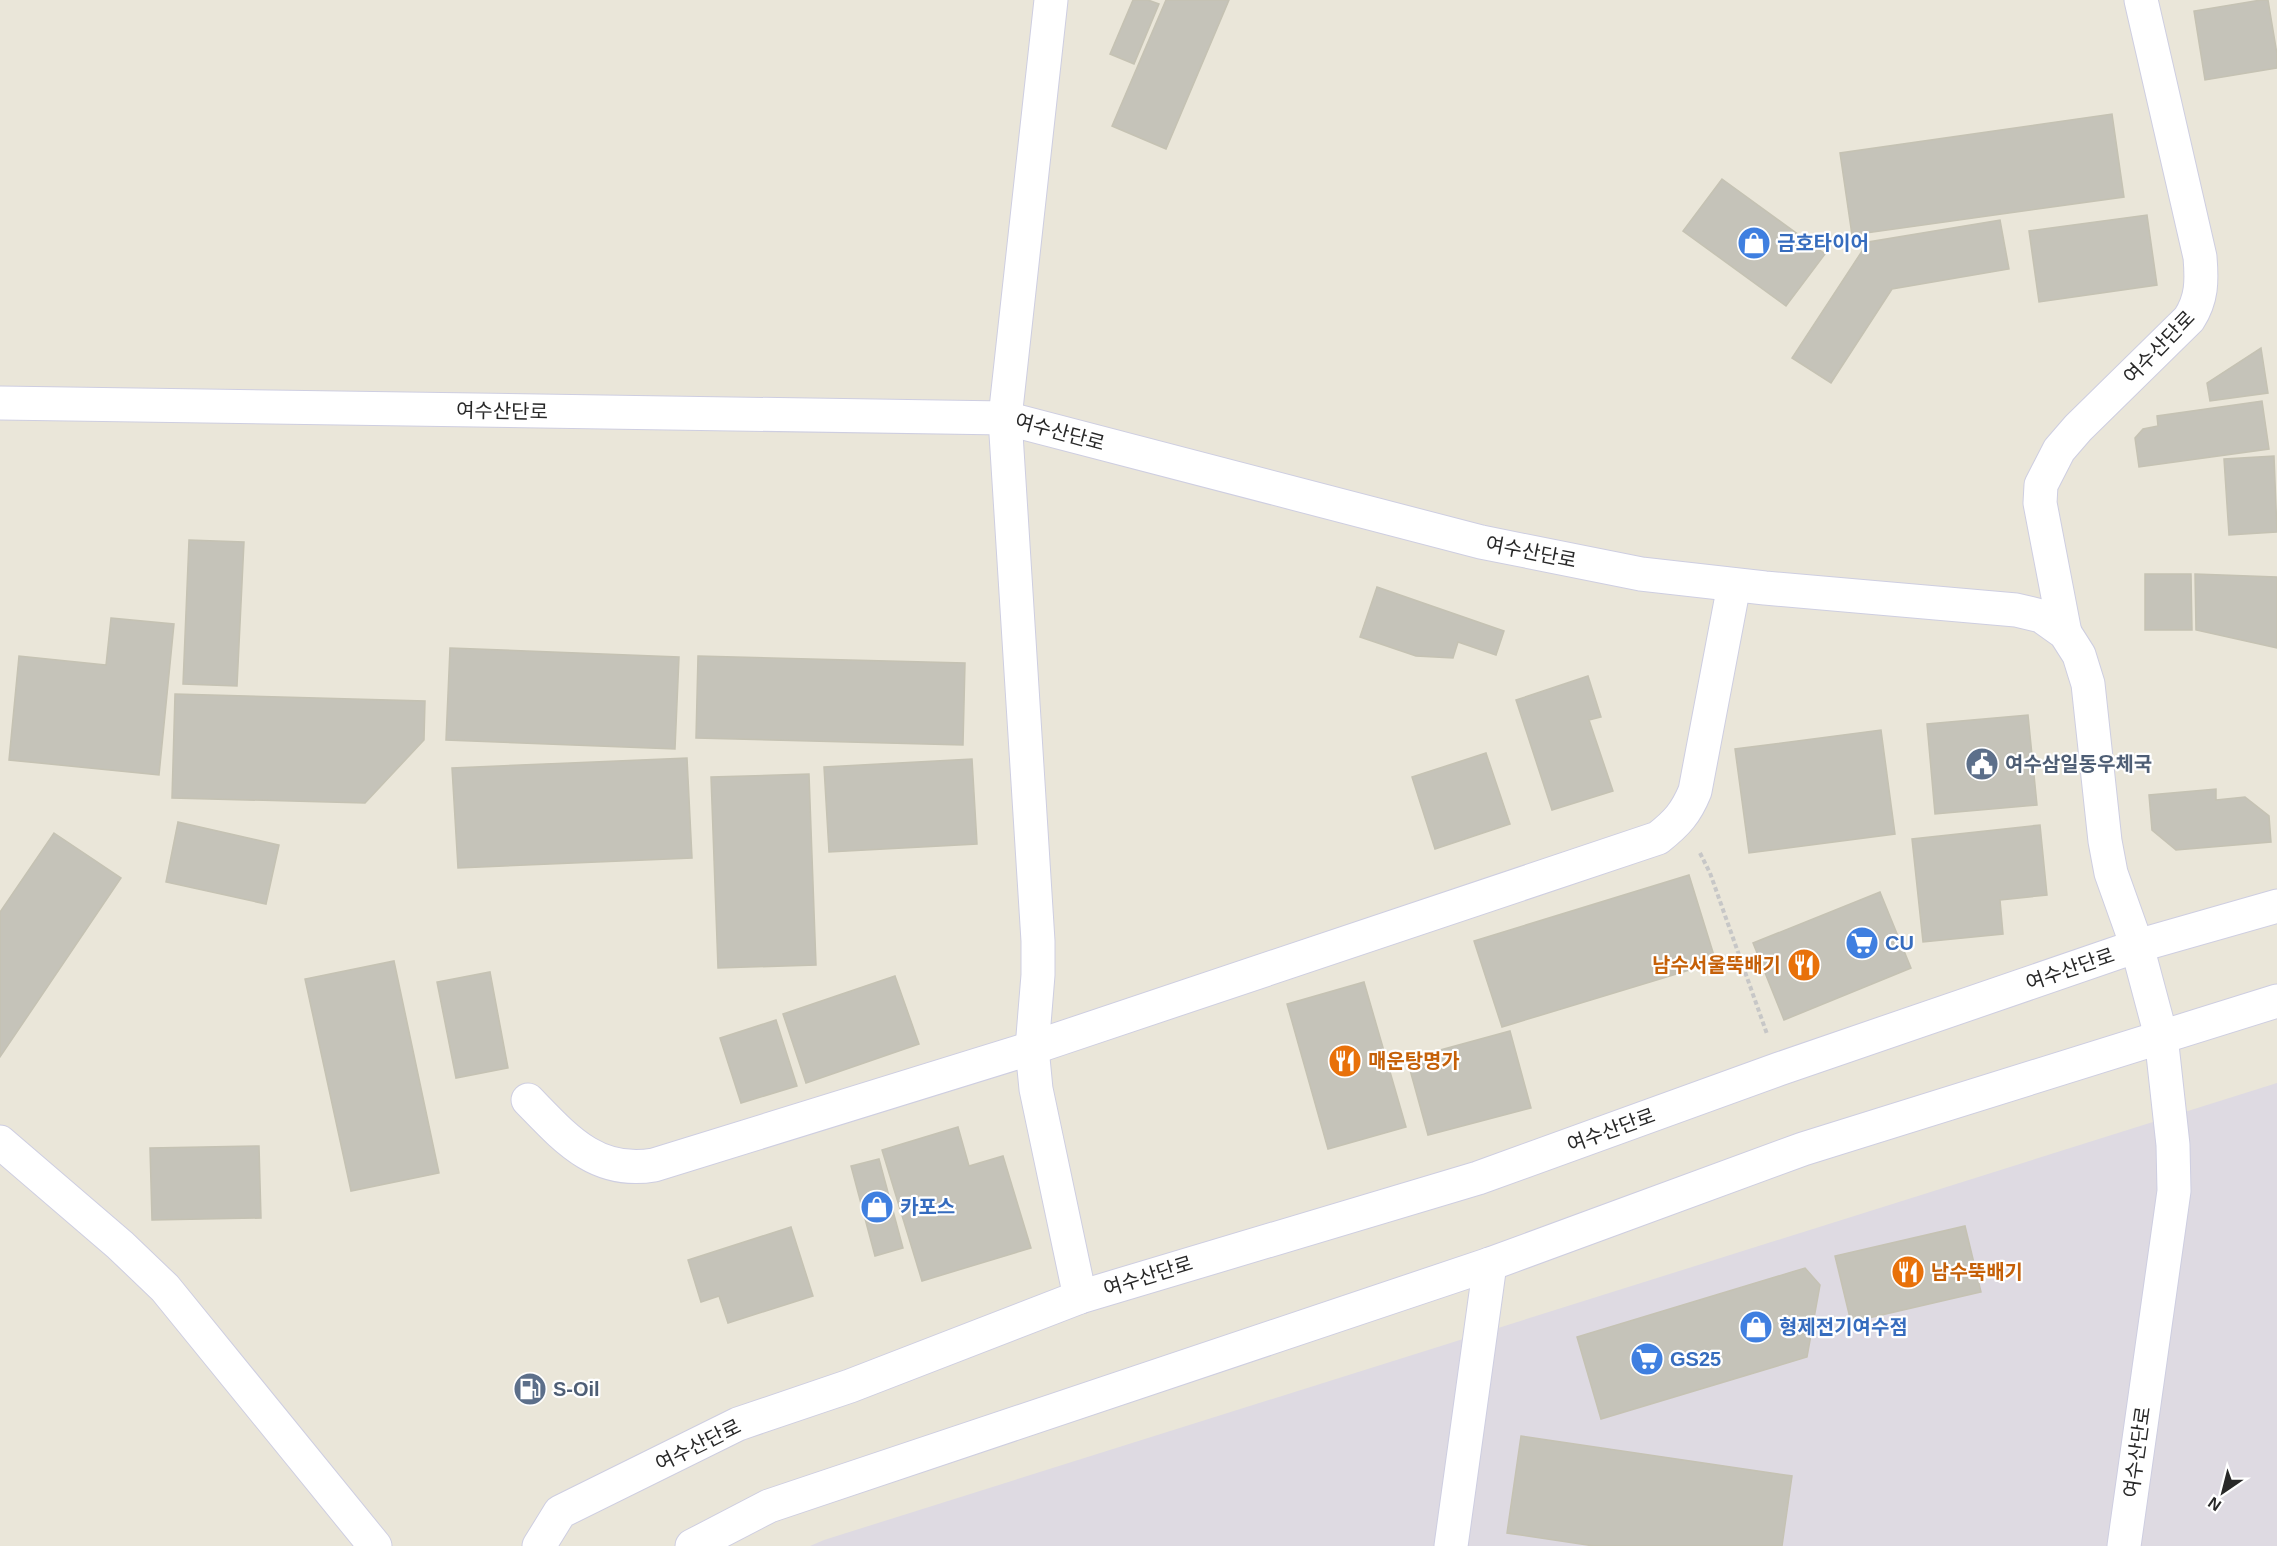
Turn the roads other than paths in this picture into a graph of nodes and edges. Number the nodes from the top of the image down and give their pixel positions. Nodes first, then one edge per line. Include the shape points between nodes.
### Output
1 (1051, 0) edge
2 (2141, 0) edge
3 (0, 403) edge
4 (1005, 418) junction
5 (1734, 585) junction
6 (2065, 633) junction
7 (2277, 906) edge
8 (2137, 946) junction
9 (2277, 1000) edge
10 (2161, 1036) junction
11 (1032, 1048) junction
12 (528, 1100) dead end
13 (0, 1142) edge
14 (1490, 1264) junction
15 (1080, 1297) junction
16 (375, 1546) edge
17 (540, 1546) edge
18 (692, 1546) edge
19 (1451, 1546) edge
20 (2124, 1546) edge

1 - 4 street, 여수산단로
2 - 6 street, 여수산단로 via 2202,280 2197,306 2189,319 2078,428 2059,450 2041,485 2040,502
3 - 4 street, 여수산단로
4 - 5 street, 여수산단로 via 1481,542 1641,574
4 - 11 street, 여수산단로 via 1038,941
5 - 6 street, 여수산단로 via 2016,610 2041,616
5 - 11 street via 1695,791 1687,810 1658,838
6 - 8 street, 여수산단로 via 2079,655 2088,684 2105,841 2111,873
7 - 8 street, 여수산단로
8 - 10 street, 여수산단로
8 - 15 street, 여수산단로 via 1478,1178
9 - 10 street
10 - 14 street via 1803,1149
10 - 20 street, 여수산단로 via 2174,1191
11 - 12 street via 636,1168 616,1166 582,1150
11 - 15 street, 여수산단로 via 1036,1089
13 - 16 street via 165,1288
14 - 18 street via 769,1506
14 - 19 street
15 - 17 street, 여수산단로 via 850,1386 738,1424 560,1512

